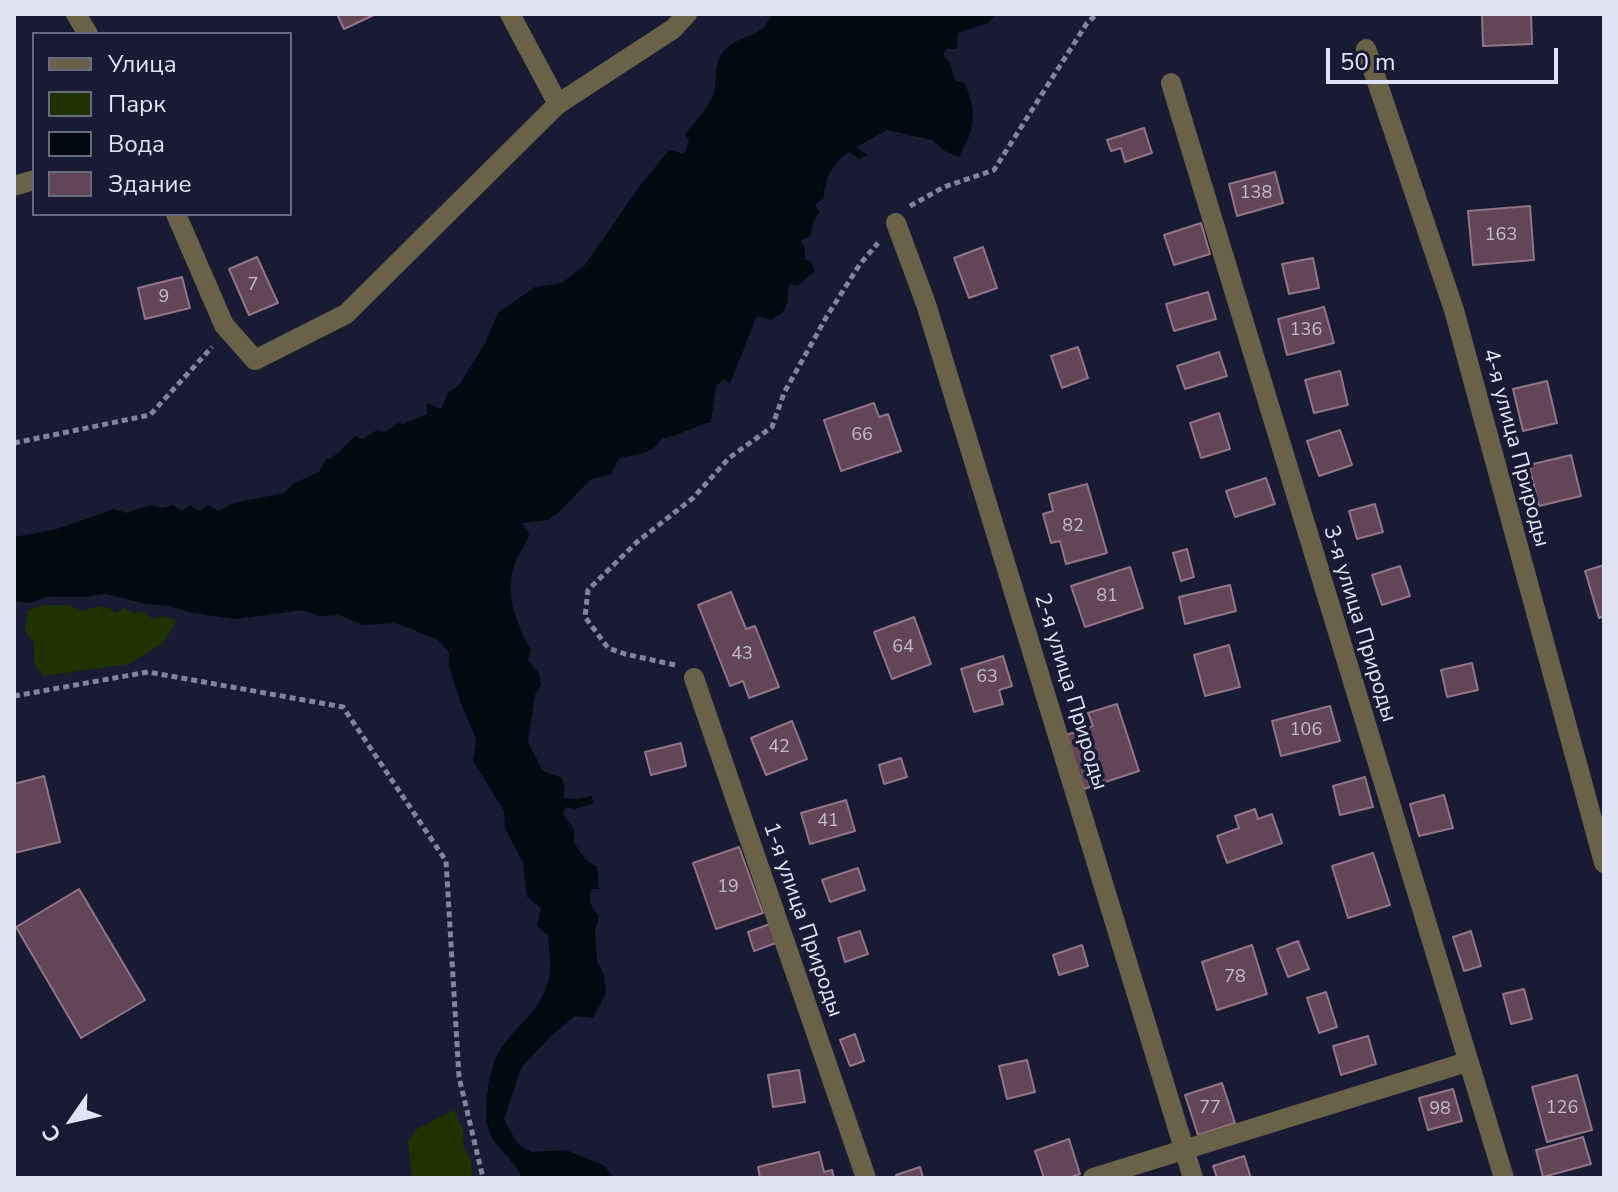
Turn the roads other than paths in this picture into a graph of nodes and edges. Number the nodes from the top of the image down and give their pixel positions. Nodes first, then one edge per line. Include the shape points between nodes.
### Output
1 (76, 14) edge
2 (510, 14) edge
3 (687, 14) edge
4 (87, 32) edge
5 (1366, 49) dead end
6 (1171, 83) dead end
7 (558, 104) junction
8 (177, 216) edge
9 (896, 223) road end
10 (694, 678) road end
11 (1604, 863) edge
12 (1467, 1062) junction
13 (1185, 1151) junction
14 (866, 1178) edge
15 (1093, 1178) edge
16 (1193, 1178) edge
17 (1504, 1178) edge

1 - 4 street
2 - 7 street
3 - 7 street via 673,29
5 - 11 street, 4-я улица Природы via 1454,310
6 - 12 street, 3-я улица Природы
7 - 8 street via 346,314 255,360 224,325
9 - 13 street, 2-я улица Природы via 926,304
10 - 14 street, 1-я улица Природы
12 - 13 street
12 - 17 street, 3-я улица Природы
13 - 15 street
13 - 16 street, 2-я улица Природы

